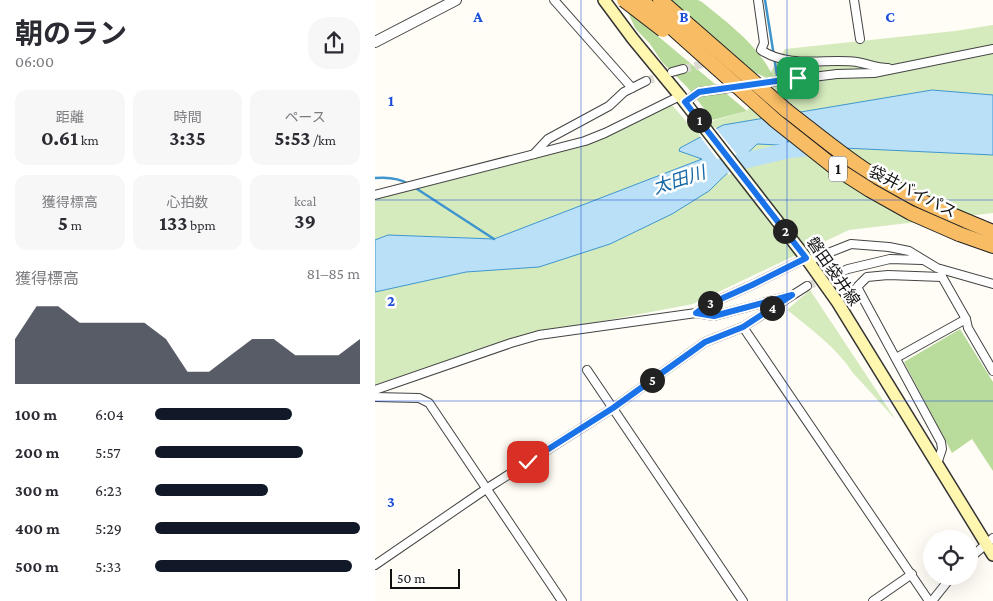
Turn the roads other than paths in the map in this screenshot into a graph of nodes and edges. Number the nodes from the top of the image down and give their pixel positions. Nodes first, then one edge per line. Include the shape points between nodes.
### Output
1 (456, 0) edge
2 (554, 0) edge
3 (604, 0) edge
4 (624, 0) edge
5 (641, 0) edge
6 (660, 0) edge
7 (758, 0) edge
8 (854, 0) edge
9 (860, 38) dead end
10 (375, 42) edge
11 (993, 49) edge
12 (903, 68) junction
13 (683, 69) tunnel mouth
14 (672, 72) tunnel mouth
15 (646, 82) tunnel mouth
16 (732, 82) junction
17 (632, 88) junction
18 (685, 102) junction
19 (534, 154) junction
20 (375, 195) edge
21 (993, 232) edge
22 (993, 246) edge
23 (805, 257) junction
24 (922, 260) junction
25 (937, 268) junction
26 (835, 275) tunnel mouth
27 (942, 277) junction
28 (993, 284) edge
29 (807, 286) tunnel mouth
30 (792, 295) junction
31 (696, 313) junction
32 (966, 319) junction
33 (743, 327) junction
34 (895, 358) junction
35 (587, 370) dead end
36 (993, 371) edge
37 (375, 390) edge
38 (375, 397) edge
39 (613, 408) junction
40 (937, 464) junction
41 (486, 489) junction
42 (989, 541) edge
43 (978, 551) edge
44 (993, 555) edge
45 (375, 565) edge
46 (912, 574) junction
47 (944, 585) edge
48 (562, 601) edge
49 (743, 601) edge
50 (873, 601) edge
51 (931, 601) edge

1 - 10 street
2 - 17 street
3 - 18 main road, 磐田袋井線
4 - 16 highway, 1, bridge
5 - 16 highway, 袋井バイパス / 1, bridge
6 - 21 highway, 袋井バイパス / 1, bridge via 787,111 843,155 918,200
7 - 12 street via 764,43 761,50 770,56 786,60 857,62 881,68
8 - 9 street
11 - 12 street
12 - 18 street via 874,74 837,74 699,92
13 - 14 street
15 - 17 street
16 - 22 highway, 袋井バイパス / 1, bridge via 776,121 869,190 911,213
17 - 19 street via 609,106 548,139
18 - 19 street via 585,141
18 - 23 main road, 磐田袋井線
19 - 20 street
23 - 24 street via 851,244 909,251
23 - 31 street
23 - 40 main road, 磐田袋井線 via 838,303
24 - 25 street
24 - 26 street via 890,260
25 - 27 street
25 - 28 street
27 - 32 street
27 - 34 street via 867,277 857,288
29 - 30 street
30 - 31 street via 714,316
30 - 33 street
31 - 37 street via 539,335
32 - 34 street
32 - 36 street
33 - 39 street via 705,342
33 - 46 street
34 - 40 street via 941,442
35 - 39 street
38 - 41 street via 419,398 429,403
39 - 41 street
39 - 49 street
40 - 42 main road, 磐田袋井線
41 - 45 street
41 - 48 street
42 - 43 street
42 - 44 main road, 磐田袋井線
46 - 50 street
46 - 51 street
47 - 51 street

